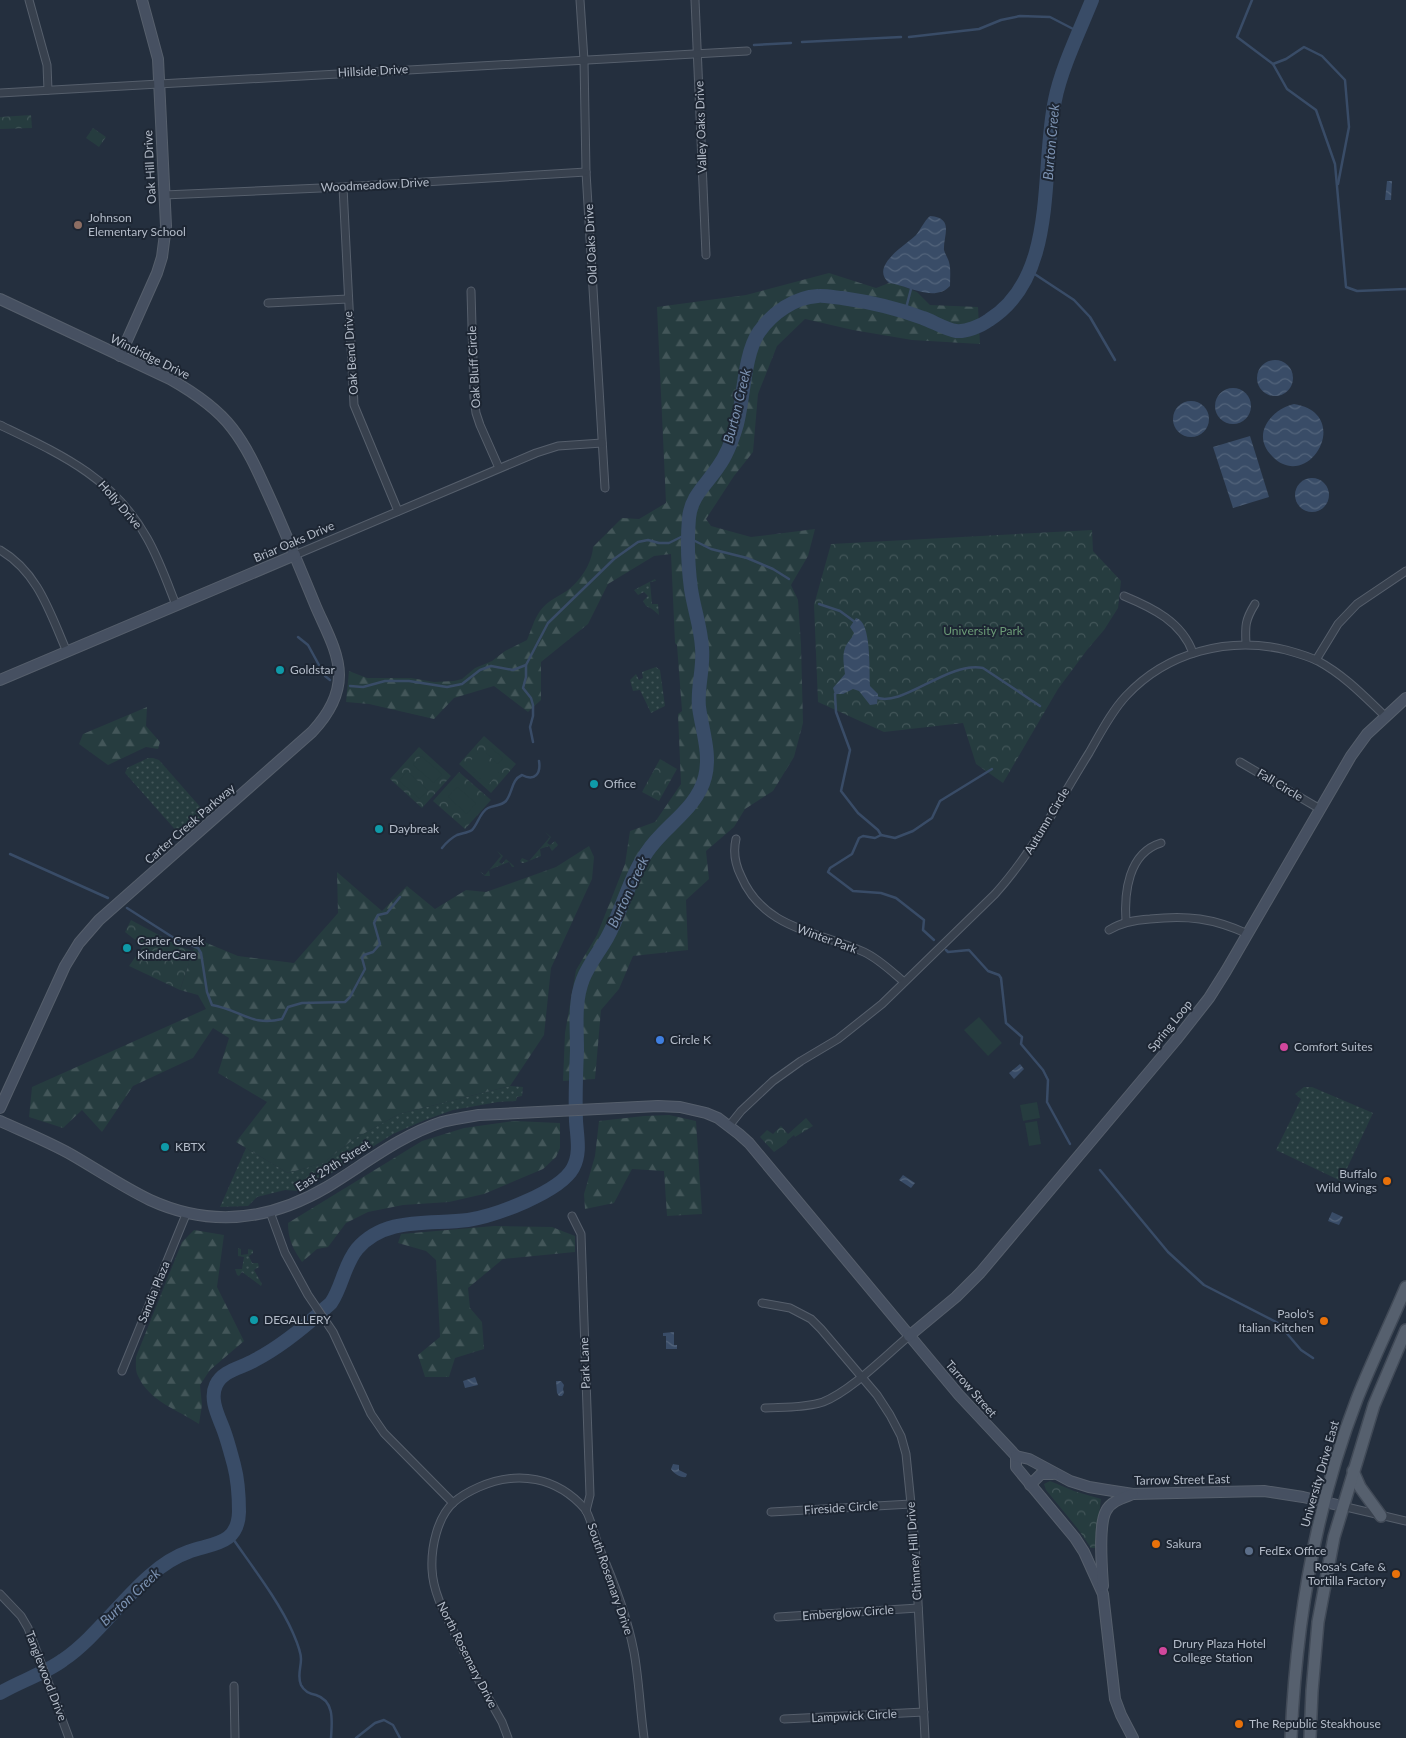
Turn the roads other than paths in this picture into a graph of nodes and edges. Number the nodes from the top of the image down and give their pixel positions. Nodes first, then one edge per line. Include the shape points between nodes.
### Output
1 (29, 0) edge
2 (142, 0) edge
3 (580, 0) edge
4 (695, 0) edge
5 (747, 51) dead end
6 (698, 53) junction
7 (584, 60) junction
8 (158, 83) junction
9 (48, 90) junction
10 (0, 93) edge
11 (586, 172) junction
12 (343, 187) junction
13 (164, 195) junction
14 (706, 254) dead end
15 (471, 291) dead end
16 (0, 299) edge
17 (348, 300) junction
18 (268, 303) dead end
19 (120, 356) junction
20 (0, 425) edge
21 (602, 443) junction
22 (499, 468) junction
23 (605, 488) dead end
24 (398, 511) junction
25 (0, 550) edge
26 (295, 555) junction
27 (1406, 571) edge
28 (1124, 596) dead end
29 (1255, 604) dead end
30 (176, 605) junction
31 (1246, 644) junction
32 (67, 652) junction
33 (1193, 653) junction
34 (1316, 660) junction
35 (0, 680) edge
36 (1406, 698) edge
37 (1385, 716) junction
38 (1240, 762) dead end
39 (1320, 809) junction
40 (736, 839) dead end
41 (1161, 843) dead end
42 (1126, 922) junction
43 (1109, 930) dead end
44 (1248, 934) junction
45 (904, 982) junction
46 (0, 1108) edge
47 (695, 1110) joint
48 (0, 1121) edge
49 (729, 1126) junction
50 (186, 1212) junction
51 (270, 1212) junction
52 (572, 1216) dead end
53 (1406, 1289) edge
54 (762, 1303) dead end
55 (1406, 1330) edge
56 (909, 1336) junction
57 (122, 1371) dead end
58 (862, 1376) junction
59 (765, 1408) dead end
60 (1016, 1456) junction
61 (1353, 1471) junction
62 (1056, 1475) junction
63 (1030, 1485) junction
64 (1134, 1494) junction
65 (1324, 1502) junction
66 (452, 1503) junction
67 (911, 1504) junction
68 (1342, 1506) junction
69 (586, 1511) junction
70 (771, 1512) dead end
71 (1381, 1516) junction
72 (1406, 1521) edge
73 (0, 1594) edge
74 (1103, 1594) junction
75 (918, 1608) junction
76 (778, 1617) dead end
77 (234, 1686) dead end
78 (924, 1712) junction
79 (784, 1719) dead end
80 (69, 1738) edge
81 (235, 1738) edge
82 (508, 1738) edge
83 (644, 1738) edge
84 (925, 1738) edge
85 (1132, 1738) edge
86 (1291, 1738) edge
87 (1310, 1738) edge

1 - 9 street via 47,65
2 - 8 street, Oak Hill Drive via 158,59
3 - 7 street, Old Oaks Drive
4 - 6 street, Valley Oaks Drive
5 - 6 street, Hillside Drive
6 - 7 street, Hillside Drive
6 - 14 street, Valley Oaks Drive
7 - 8 street, Hillside Drive
7 - 11 street, Old Oaks Drive
8 - 9 street, Hillside Drive
8 - 13 street, Oak Hill Drive
9 - 10 street, Hillside Drive
11 - 12 street, Woodmeadow Drive
11 - 21 street, Old Oaks Drive
12 - 13 street, Woodmeadow Drive
12 - 17 street, Oak Bend Drive
13 - 19 street, Oak Hill Drive via 166,226 162,257
15 - 22 street, Oak Bluff Circle via 476,413
16 - 19 street, Windridge Drive
17 - 18 street
17 - 24 street, Oak Bend Drive via 354,405
19 - 26 street, Windridge Drive via 194,392 232,427 255,465
20 - 30 street, Holly Drive via 74,462 97,478 120,501 147,537
21 - 22 street, Briar Oaks Drive via 558,446
21 - 23 street, Old Oaks Drive
22 - 24 street, Briar Oaks Drive
24 - 26 street, Briar Oaks Drive
25 - 32 street via 13,558 36,584
26 - 30 street, Briar Oaks Drive
26 - 46 street, Carter Creek Parkway via 337,662 338,685 327,714 295,748 88,932 65,966
27 - 34 street via 1357,604 1338,624
28 - 33 street via 1178,627
29 - 31 street via 1245,622
30 - 32 street, Briar Oaks Drive
31 - 33 street, Autumn Circle
31 - 34 street, Autumn Circle via 1278,648
32 - 35 street, Briar Oaks Drive
33 - 45 street, Autumn Circle via 1145,678 1126,696 1038,838 1009,878
34 - 37 street, Autumn Circle via 1348,680
36 - 37 street, Spring Loop
37 - 39 street, Spring Loop via 1351,756
38 - 39 street, Fall Circle
39 - 44 street, Spring Loop
40 - 45 street, Winter Park via 734,850 745,887 770,913 799,930 866,953
41 - 42 street via 1142,854 1131,875 1125,896
42 - 43 street
42 - 44 street via 1195,917 1220,922
44 - 56 street, Spring Loop via 1208,998 1176,1040 1001,1250 956,1297
45 - 49 street, Autumn Circle via 857,1025 773,1081
47 - 49 street, Tarrow Street
47 - 51 street, East 29th Street via 658,1106 479,1115 442,1122 399,1140 310,1197
48 - 50 street, East 29th Street via 69,1154 150,1200
49 - 56 street, Tarrow Street via 774,1172
50 - 51 street, East 29th Street via 230,1218
50 - 57 street, Sandia Plaza
51 - 66 street via 285,1253 333,1332 371,1414 384,1432
52 - 69 street, Park Lane via 581,1234 590,1495
53 - 65 main road, University Drive East via 1357,1399
54 - 58 street, Chimney Hill Drive via 790,1308 811,1318
55 - 61 main road via 1374,1405
56 - 58 street
56 - 60 street, Tarrow Street
58 - 59 street via 821,1403
58 - 67 street, Chimney Hill Drive via 890,1415 900,1436 906,1454
60 - 62 street, Tarrow Street East via 1029,1459
60 - 63 street, Tarrow Street via 1016,1467
61 - 68 main road
61 - 71 main road via 1360,1487
62 - 63 street via 1041,1474
62 - 64 street, Tarrow Street East via 1089,1487
63 - 74 street, Tarrow Street via 1080,1545
64 - 65 street, Tarrow Street East via 1264,1491
64 - 74 street via 1113,1502 1106,1510 1102,1536
65 - 68 street, Tarrow Street East
65 - 86 main road, University Drive East via 1302,1615
66 - 69 street, South Rosemary Drive via 492,1481 522,1477 556,1486
66 - 82 street, North Rosemary Drive via 435,1539 434,1586
67 - 70 street, Fireside Circle
67 - 75 street, Chimney Hill Drive
68 - 71 street
68 - 87 main road via 1318,1622
69 - 83 street, South Rosemary Drive via 627,1621
71 - 72 street
73 - 80 street, Tanglewood Drive via 28,1628
74 - 85 street, Tarrow Street via 1115,1699
75 - 76 street, Emberglow Circle
75 - 78 street, Chimney Hill Drive
77 - 81 street
78 - 79 street, Lampwick Circle
78 - 84 street, Chimney Hill Drive

